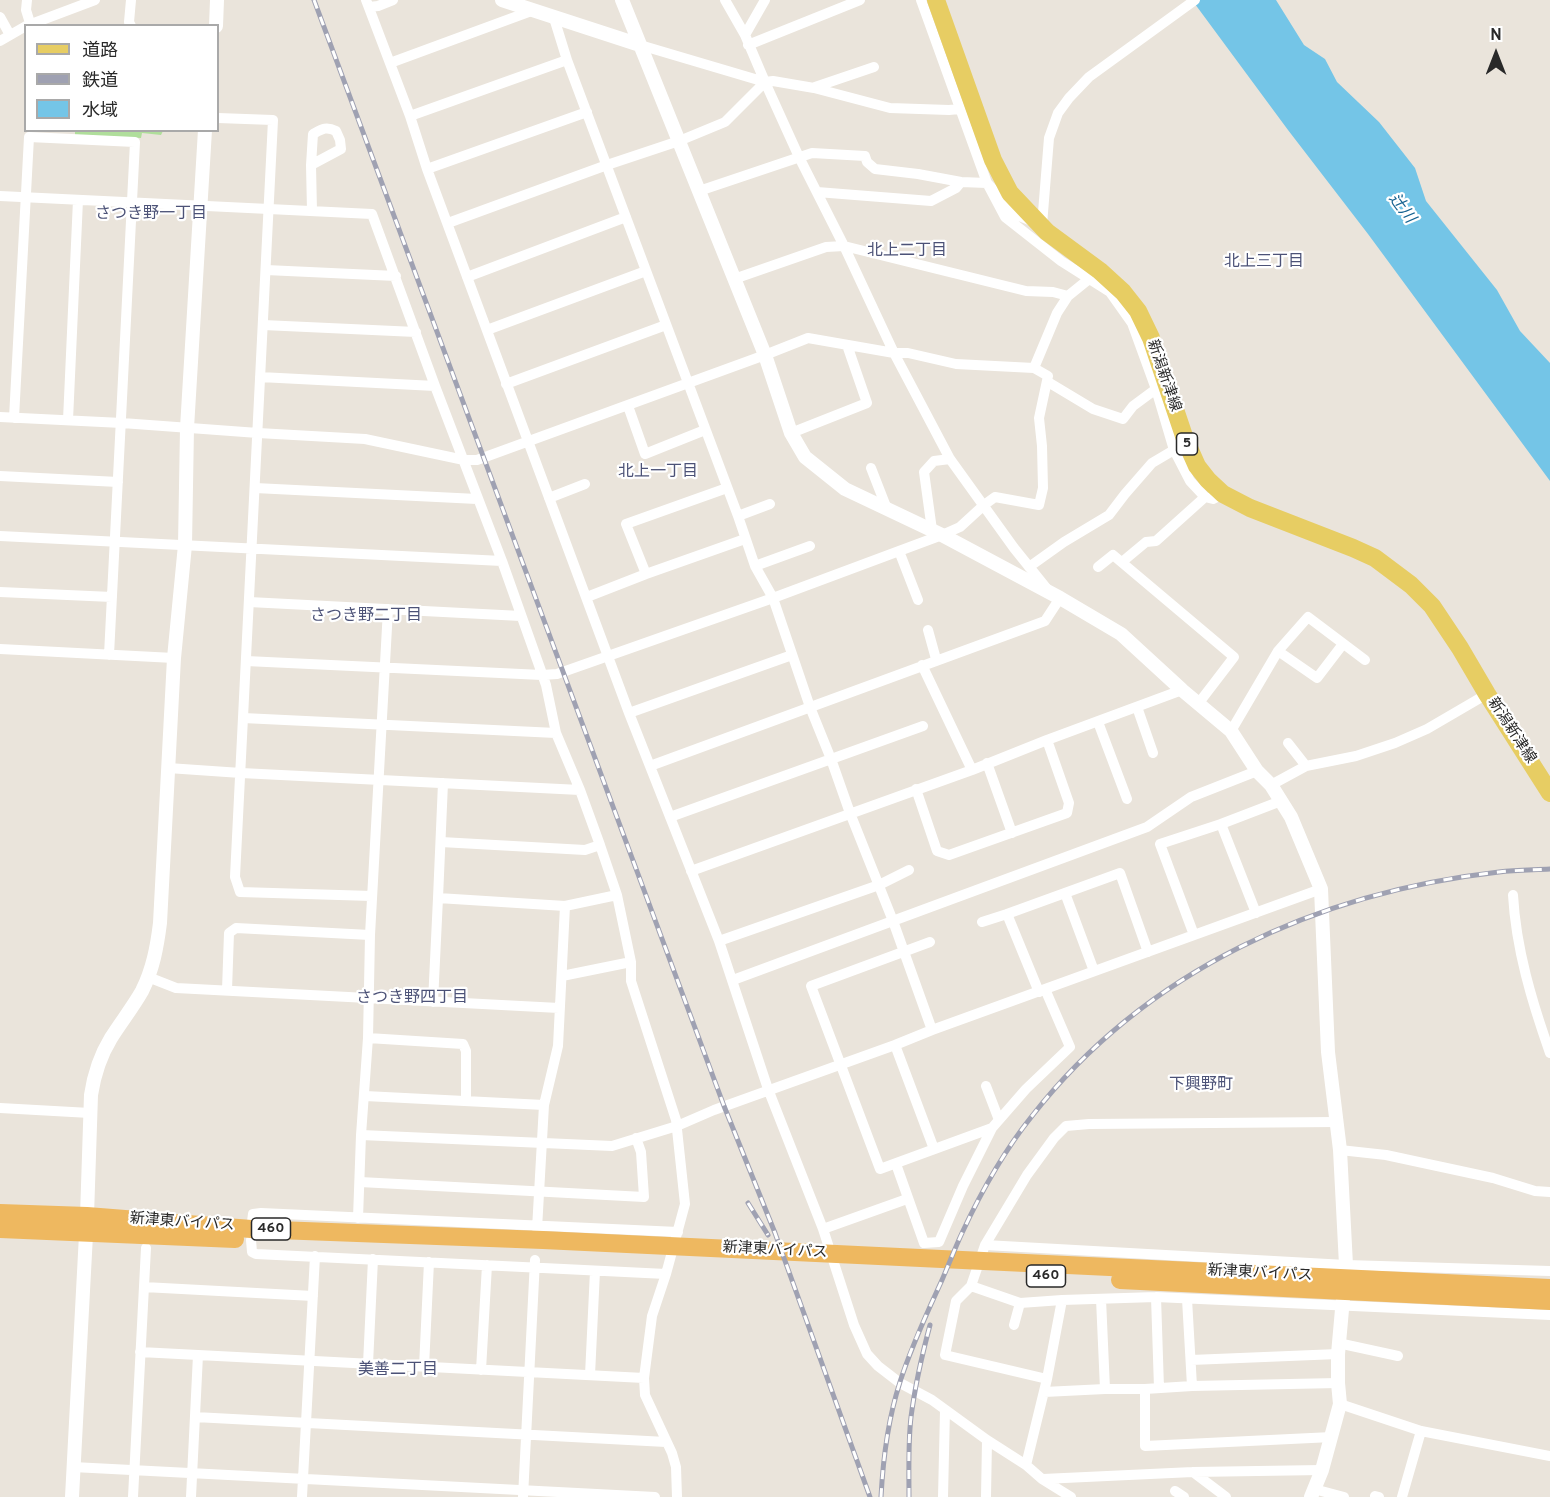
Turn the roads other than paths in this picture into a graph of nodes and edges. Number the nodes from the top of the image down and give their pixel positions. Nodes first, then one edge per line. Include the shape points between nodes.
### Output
1 (27, 0) edge
2 (95, 0) edge
3 (131, 0) edge
4 (217, 0) edge
5 (393, 0) edge
6 (502, 0) edge
7 (622, 0) edge
8 (725, 0) edge
9 (765, 0) edge
10 (860, 0) edge
11 (921, 0) edge
12 (936, 0) edge
13 (1195, 0) edge
14 (367, 4) edge
15 (534, 10) junction
16 (0, 17) edge
17 (554, 18) junction
18 (27, 24) edge
19 (30, 24) edge
20 (130, 24) edge
21 (216, 24) edge
22 (24, 27) edge
23 (5, 38) edge
24 (747, 40) junction
25 (640, 45) junction
26 (567, 60) junction
27 (390, 63) junction
28 (874, 67) dead end
29 (765, 82) junction
30 (814, 87) junction
31 (959, 109) junction
32 (587, 112) junction
33 (410, 116) junction
34 (219, 118) edge
35 (205, 132) edge
36 (29, 134) edge
37 (679, 141) junction
38 (799, 157) junction
39 (311, 165) dead end
40 (607, 165) junction
41 (427, 169) junction
42 (961, 182) junction
43 (987, 183) junction
44 (699, 191) junction
45 (817, 192) junction
46 (0, 196) edge
47 (26, 197) junction
48 (78, 200) junction
49 (132, 202) junction
50 (201, 206) junction
51 (269, 209) junction
52 (312, 211) junction
53 (626, 217) junction
54 (448, 223) junction
55 (1044, 228) junction
56 (844, 246) junction
57 (266, 270) junction
58 (646, 272) junction
59 (396, 276) junction
60 (467, 277) junction
61 (734, 279) junction
62 (1089, 279) junction
63 (1068, 296) junction
64 (263, 325) junction
65 (666, 325) junction
66 (487, 330) junction
67 (416, 332) junction
68 (847, 345) junction
69 (894, 353) junction
70 (765, 356) junction
71 (1034, 368) junction
72 (260, 378) junction
73 (1048, 382) junction
74 (687, 383) junction
75 (507, 384) junction
76 (435, 386) junction
77 (1156, 389) junction
78 (628, 406) junction
79 (0, 417) edge
80 (14, 418) junction
81 (68, 420) junction
82 (122, 423) junction
83 (187, 428) junction
84 (705, 430) junction
85 (791, 433) junction
86 (258, 434) junction
87 (528, 441) junction
88 (1174, 450) junction
89 (464, 459) junction
90 (950, 459) junction
91 (871, 468) dead end
92 (0, 476) edge
93 (118, 482) junction
94 (585, 484) dead end
95 (255, 488) junction
96 (727, 488) junction
97 (1214, 496) junction
98 (549, 498) junction
99 (477, 499) junction
100 (770, 504) dead end
101 (984, 505) junction
102 (887, 509) junction
103 (738, 516) junction
104 (937, 533) junction
105 (0, 536) edge
106 (745, 539) junction
107 (115, 541) junction
108 (185, 545) junction
109 (810, 546) dead end
110 (252, 548) junction
111 (899, 551) junction
112 (502, 561) junction
113 (1122, 562) junction
114 (756, 566) junction
115 (1029, 567) junction
116 (1098, 567) dead end
117 (646, 574) junction
118 (0, 592) edge
119 (1055, 596) junction
120 (112, 597) junction
121 (587, 597) junction
122 (773, 598) junction
123 (918, 600) dead end
124 (249, 602) junction
125 (388, 609) junction
126 (521, 615) junction
127 (928, 630) dead end
128 (1343, 644) junction
129 (0, 649) edge
130 (1278, 651) junction
131 (109, 655) junction
132 (792, 655) junction
133 (608, 656) junction
134 (174, 658) junction
135 (936, 659) junction
136 (1365, 660) dead end
137 (246, 661) junction
138 (922, 665) junction
139 (386, 668) junction
140 (542, 675) junction
141 (1182, 690) junction
142 (1487, 694) junction
143 (1198, 704) junction
144 (810, 707) junction
145 (1137, 707) junction
146 (629, 712) junction
147 (243, 718) junction
148 (1098, 722) junction
149 (383, 724) junction
150 (923, 726) dead end
151 (1231, 731) junction
152 (556, 733) junction
153 (1047, 740) junction
154 (1288, 743) dead end
155 (1153, 753) dead end
156 (831, 759) junction
157 (987, 763) junction
158 (650, 766) junction
159 (1306, 766) junction
160 (168, 768) junction
161 (972, 770) junction
162 (1257, 771) junction
163 (241, 773) junction
164 (380, 780) junction
165 (443, 783) junction
166 (1271, 785) junction
167 (916, 789) junction
168 (580, 790) junction
169 (1550, 793) edge
170 (1127, 799) dead end
171 (1281, 801) junction
172 (850, 813) junction
173 (670, 817) junction
174 (1221, 824) junction
175 (1012, 832) junction
176 (441, 842) junction
177 (600, 845) junction
178 (909, 870) dead end
179 (691, 872) junction
180 (879, 885) junction
181 (1321, 889) junction
182 (1065, 893) junction
183 (1513, 895) dead end
184 (617, 896) junction
185 (372, 897) junction
186 (438, 898) junction
187 (565, 906) junction
188 (1256, 913) junction
189 (1007, 914) junction
190 (893, 921) junction
191 (982, 922) dead end
192 (1194, 934) junction
193 (370, 935) junction
194 (719, 941) junction
195 (930, 942) dead end
196 (903, 951) junction
197 (1148, 952) junction
198 (631, 962) junction
199 (1094, 971) junction
200 (562, 976) junction
201 (148, 977) junction
202 (733, 980) junction
203 (227, 990) junction
204 (1042, 990) junction
205 (370, 999) junction
206 (433, 1002) junction
207 (559, 1008) junction
208 (932, 1030) junction
209 (368, 1038) junction
210 (896, 1045) junction
211 (1550, 1053) edge
212 (840, 1064) junction
213 (987, 1086) dead end
214 (768, 1089) junction
215 (365, 1096) junction
216 (466, 1100) junction
217 (544, 1105) junction
218 (0, 1108) edge
219 (90, 1113) junction
220 (1336, 1122) junction
221 (995, 1124) junction
222 (676, 1126) junction
223 (361, 1135) junction
224 (636, 1138) junction
225 (542, 1143) junction
226 (934, 1149) junction
227 (1340, 1150) junction
228 (896, 1164) junction
229 (360, 1182) junction
230 (540, 1191) junction
231 (1550, 1192) edge
232 (907, 1199) junction
233 (0, 1213) edge
234 (358, 1218) junction
235 (86, 1224) junction
236 (0, 1229) edge
237 (824, 1229) junction
238 (678, 1232) junction
239 (251, 1234) junction
240 (985, 1245) junction
241 (538, 1246) junction
242 (146, 1248) dead end
243 (315, 1256) junction
244 (373, 1259) junction
245 (429, 1262) junction
246 (487, 1265) junction
247 (1346, 1265) junction
248 (595, 1271) junction
249 (1550, 1271) edge
250 (666, 1274) junction
251 (971, 1286) junction
252 (144, 1287) junction
253 (1550, 1287) edge
254 (313, 1296) junction
255 (1156, 1297) junction
256 (1101, 1299) junction
257 (1187, 1299) junction
258 (1062, 1300) junction
259 (1550, 1301) edge
260 (1020, 1303) junction
261 (1343, 1306) junction
262 (1550, 1315) edge
263 (1014, 1325) dead end
264 (1338, 1348) junction
265 (140, 1352) junction
266 (198, 1355) junction
267 (1398, 1356) dead end
268 (1191, 1360) junction
269 (309, 1361) junction
270 (368, 1364) junction
271 (424, 1367) junction
272 (481, 1370) junction
273 (530, 1372) junction
274 (590, 1375) junction
275 (644, 1378) junction
276 (1047, 1379) junction
277 (1338, 1383) junction
278 (1192, 1386) junction
279 (1159, 1388) junction
280 (1105, 1389) junction
281 (1145, 1389) junction
282 (1044, 1392) junction
283 (1340, 1404) junction
284 (945, 1410) junction
285 (195, 1417) junction
286 (306, 1423) junction
287 (1421, 1431) junction
288 (526, 1434) junction
289 (1332, 1437) junction
290 (987, 1440) junction
291 (666, 1442) junction
292 (1550, 1456) edge
293 (1026, 1465) junction
294 (73, 1467) junction
295 (134, 1470) junction
296 (1322, 1470) junction
297 (1194, 1472) junction
298 (192, 1473) junction
299 (303, 1479) junction
300 (1042, 1479) junction
301 (466, 1492) edge
302 (1313, 1493) edge
303 (523, 1494) edge
304 (72, 1497) edge
305 (133, 1497) edge
306 (191, 1497) edge
307 (302, 1497) edge
308 (655, 1497) edge
309 (677, 1497) edge
310 (943, 1497) edge
311 (986, 1497) edge
312 (1071, 1497) edge
313 (1225, 1497) edge
314 (1344, 1497) edge
315 (1402, 1497) edge

1 - 18 street
2 - 19 street
3 - 20 street
4 - 21 street
5 - 14 street via 378,6
6 - 15 street
7 - 25 street
8 - 24 street
9 - 24 street
10 - 24 street
11 - 31 street
12 - 55 main road, 新潟新津線 / 5 via 993,160 1010,193
13 - 55 street via 1089,77 1058,113 1049,138
14 - 27 street
15 - 17 street
15 - 27 street
16 - 23 street
17 - 25 street
17 - 26 street
22 - 23 street
24 - 29 street
25 - 29 street
25 - 37 street
26 - 32 street
26 - 33 street
27 - 33 street
28 - 30 street
29 - 30 street
29 - 37 street via 725,122
29 - 38 street
30 - 31 street via 890,108
31 - 43 street
32 - 40 street
32 - 41 street
33 - 41 street
34 - 51 street via 273,120
35 - 50 street
36 - 47 street
36 - 49 street via 135,142
37 - 40 street
37 - 44 street
38 - 42 street via 812,153 865,156 874,169
38 - 44 street
38 - 45 street
39 - 52 street
40 - 53 street
40 - 54 street
41 - 54 street
42 - 43 street
42 - 45 street via 931,201
43 - 55 street via 1017,215
43 - 62 street via 1005,218
44 - 61 street
45 - 56 street
46 - 47 street
47 - 48 street
47 - 80 street
48 - 49 street
48 - 81 street
49 - 50 street
49 - 82 street
50 - 51 street
50 - 83 street
51 - 52 street
51 - 57 street
52 - 59 street via 372,214
53 - 58 street
53 - 60 street
54 - 60 street
55 - 62 street
55 - 97 main road, 新潟新津線 / 5 via 1100,271 1138,311 1185,439
56 - 61 street via 826,247
56 - 63 street via 1026,291
56 - 69 street
57 - 59 street
57 - 64 street
58 - 65 street
58 - 66 street
59 - 67 street
60 - 66 street
61 - 70 street
62 - 63 street
62 - 77 street via 1110,292 1132,322
63 - 71 street
64 - 67 street
64 - 72 street
65 - 74 street
65 - 75 street
66 - 75 street
67 - 76 street
68 - 69 street
68 - 70 street via 808,338
68 - 85 street via 867,403
69 - 71 street via 956,364
69 - 90 street
70 - 74 street
70 - 85 street
71 - 73 street via 1048,376
72 - 76 street
72 - 86 street
73 - 77 street via 1093,409 1123,419
73 - 101 street via 1039,418 1039,505 995,497
74 - 78 street
74 - 84 street
75 - 87 street
76 - 89 street
77 - 88 street
78 - 84 street via 645,454
78 - 87 street
79 - 80 street
80 - 81 street
81 - 82 street
82 - 83 street
82 - 93 street
83 - 86 street
83 - 108 street
84 - 96 street
85 - 102 street via 805,457 845,489
86 - 89 street via 364,439
86 - 95 street
87 - 89 street via 477,459
87 - 98 street
88 - 97 street via 1190,481
88 - 115 street via 1152,463 1109,515
89 - 99 street
90 - 101 street
90 - 104 street via 934,461 924,472
91 - 102 street
92 - 93 street
93 - 107 street
94 - 98 street
95 - 99 street
95 - 110 street
96 - 103 street
96 - 117 street via 626,524
97 - 113 street
97 - 142 main road, 新潟新津線 / 5 via 1353,548 1397,573 1431,606
98 - 121 street
99 - 112 street
100 - 103 street
101 - 104 street via 960,527
101 - 115 street
102 - 104 street
103 - 106 street
104 - 111 street
104 - 119 street
105 - 107 street
106 - 114 street
106 - 117 street
107 - 108 street
107 - 120 street
108 - 110 street
108 - 134 street
109 - 114 street
110 - 112 street
110 - 124 street
111 - 122 street
111 - 123 street
112 - 126 street
113 - 116 street via 1113,555
113 - 143 street via 1233,657
114 - 122 street
115 - 119 street
117 - 121 street
118 - 120 street
119 - 135 street via 1045,621
119 - 141 street via 1121,634
120 - 131 street
121 - 133 street
122 - 132 street
122 - 133 street
124 - 125 street
124 - 137 street
125 - 126 street
125 - 139 street
126 - 140 street
127 - 135 street
128 - 130 street via 1308,617
128 - 130 street via 1317,678
128 - 136 street
129 - 131 street
130 - 151 street
131 - 134 street
132 - 144 street
132 - 146 street
133 - 140 street via 563,673
133 - 146 street
134 - 160 street
135 - 138 street
137 - 139 street
137 - 147 street
138 - 144 street
138 - 161 street
139 - 140 street
139 - 149 street
140 - 152 street
141 - 143 street
141 - 145 street
142 - 159 street via 1395,743
142 - 169 main road, 新潟新津線 / 5
143 - 151 street
144 - 156 street
144 - 158 street
145 - 148 street
145 - 155 street
146 - 158 street
147 - 149 street
147 - 163 street
148 - 153 street
148 - 170 street
149 - 152 street
149 - 164 street
150 - 156 street
151 - 162 street
152 - 168 street
153 - 157 street
153 - 175 street via 1069,803 1066,813
154 - 159 street
156 - 172 street
156 - 173 street
157 - 161 street
157 - 175 street
158 - 173 street
159 - 166 street
160 - 163 street
160 - 201 street via 160,923
161 - 167 street
162 - 166 street
162 - 190 street via 1191,797 1147,827
163 - 164 street
163 - 185 street via 235,877 240,892
164 - 165 street
164 - 185 street
165 - 168 street
165 - 176 street
166 - 171 street
167 - 172 street
167 - 175 street via 937,851 949,855
168 - 177 street
171 - 174 street
171 - 181 street
172 - 179 street
172 - 180 street
173 - 179 street
174 - 188 street
174 - 192 street via 1160,844
176 - 177 street via 585,850
176 - 186 street
177 - 184 street
178 - 180 street
179 - 194 street
180 - 190 street
180 - 194 street
181 - 188 street
181 - 220 street via 1328,1052
182 - 189 street
182 - 197 street via 1120,873
182 - 199 street
183 - 211 street via 1514,922 1528,982
184 - 187 street
184 - 198 street
185 - 193 street
186 - 187 street
186 - 206 street
187 - 200 street
188 - 192 street
189 - 191 street
189 - 204 street
190 - 196 street
190 - 202 street
192 - 197 street
193 - 203 street via 236,928 229,933
193 - 205 street
194 - 202 street
195 - 196 street
196 - 208 street
196 - 212 street via 811,986
197 - 199 street
198 - 200 street
198 - 222 street via 631,981
199 - 204 street
200 - 207 street
201 - 203 street via 176,988
201 - 219 street via 103,1054 93,1082
202 - 214 street
203 - 205 street
204 - 208 street
204 - 221 street via 1070,1047
205 - 206 street
205 - 209 street
206 - 207 street
207 - 217 street via 558,1046
208 - 210 street
209 - 215 street
209 - 216 street via 463,1044
210 - 212 street
210 - 226 street
212 - 214 street
212 - 228 street via 880,1169
213 - 221 street
214 - 222 street
214 - 237 street
215 - 216 street
215 - 223 street
216 - 217 street
217 - 225 street
218 - 219 street
219 - 235 street
220 - 227 street
220 - 240 street via 1066,1126 1026,1175
221 - 226 street
221 - 232 street via 939,1242 924,1243
222 - 224 street
222 - 238 street via 685,1204
223 - 225 street
223 - 229 street
224 - 225 street via 612,1146
224 - 230 street via 641,1152 644,1197
225 - 230 street
226 - 228 street
227 - 231 street via 1386,1155
227 - 247 street
228 - 232 street
229 - 230 street
229 - 234 street
230 - 241 street
232 - 237 street
233 - 235 highway, 新津東バイパス / 460
234 - 239 street via 253,1214
234 - 241 street
235 - 236 highway, 新津東バイパス / 460
235 - 239 highway, 新津東バイパス / 460
235 - 294 street
237 - 284 street via 867,1354 900,1383
238 - 241 street
238 - 250 street
239 - 241 highway, 新津東バイパス / 460
239 - 243 street via 252,1252 256,1254
240 - 247 street
240 - 251 street
241 - 246 street
241 - 248 street
241 - 253 highway, 新津東バイパス / 460
241 - 259 highway, 新津東バイパス / 460
241 - 273 street
242 - 252 street
243 - 244 street
243 - 254 street
244 - 245 street
244 - 270 street
245 - 246 street
245 - 271 street
246 - 272 street
247 - 249 street
247 - 261 street
248 - 250 street
248 - 274 street
250 - 275 street via 652,1316
251 - 260 street
251 - 276 street via 956,1301 945,1355
252 - 254 street
252 - 265 street
254 - 269 street
255 - 256 street
255 - 257 street
255 - 279 street
256 - 258 street
256 - 280 street
257 - 261 street
257 - 268 street
258 - 260 street
258 - 276 street
260 - 263 street
261 - 262 street
261 - 264 street
264 - 267 street
264 - 268 street
264 - 277 street
265 - 266 street
265 - 295 street
266 - 269 street
266 - 285 street
268 - 278 street
269 - 270 street
269 - 286 street
270 - 271 street
271 - 272 street
272 - 273 street
273 - 274 street
273 - 288 street
274 - 275 street
275 - 291 street via 645,1395
276 - 282 street
277 - 278 street
277 - 283 street
278 - 279 street
279 - 281 street
280 - 281 street
280 - 282 street
281 - 289 street via 1145,1446
282 - 293 street
283 - 287 street
283 - 289 street
284 - 290 street
284 - 310 street
285 - 286 street
285 - 298 street
286 - 288 street
286 - 299 street
287 - 292 street
287 - 315 street
288 - 291 street
288 - 303 street
289 - 296 street
290 - 293 street
290 - 311 street
291 - 309 street via 676,1467
293 - 300 street
294 - 295 street
294 - 304 street
295 - 298 street
295 - 305 street
296 - 297 street
296 - 302 street
297 - 300 street
297 - 313 street
298 - 299 street
298 - 306 street
299 - 301 street
299 - 307 street
300 - 312 street
301 - 303 street
302 - 314 street
303 - 308 street

